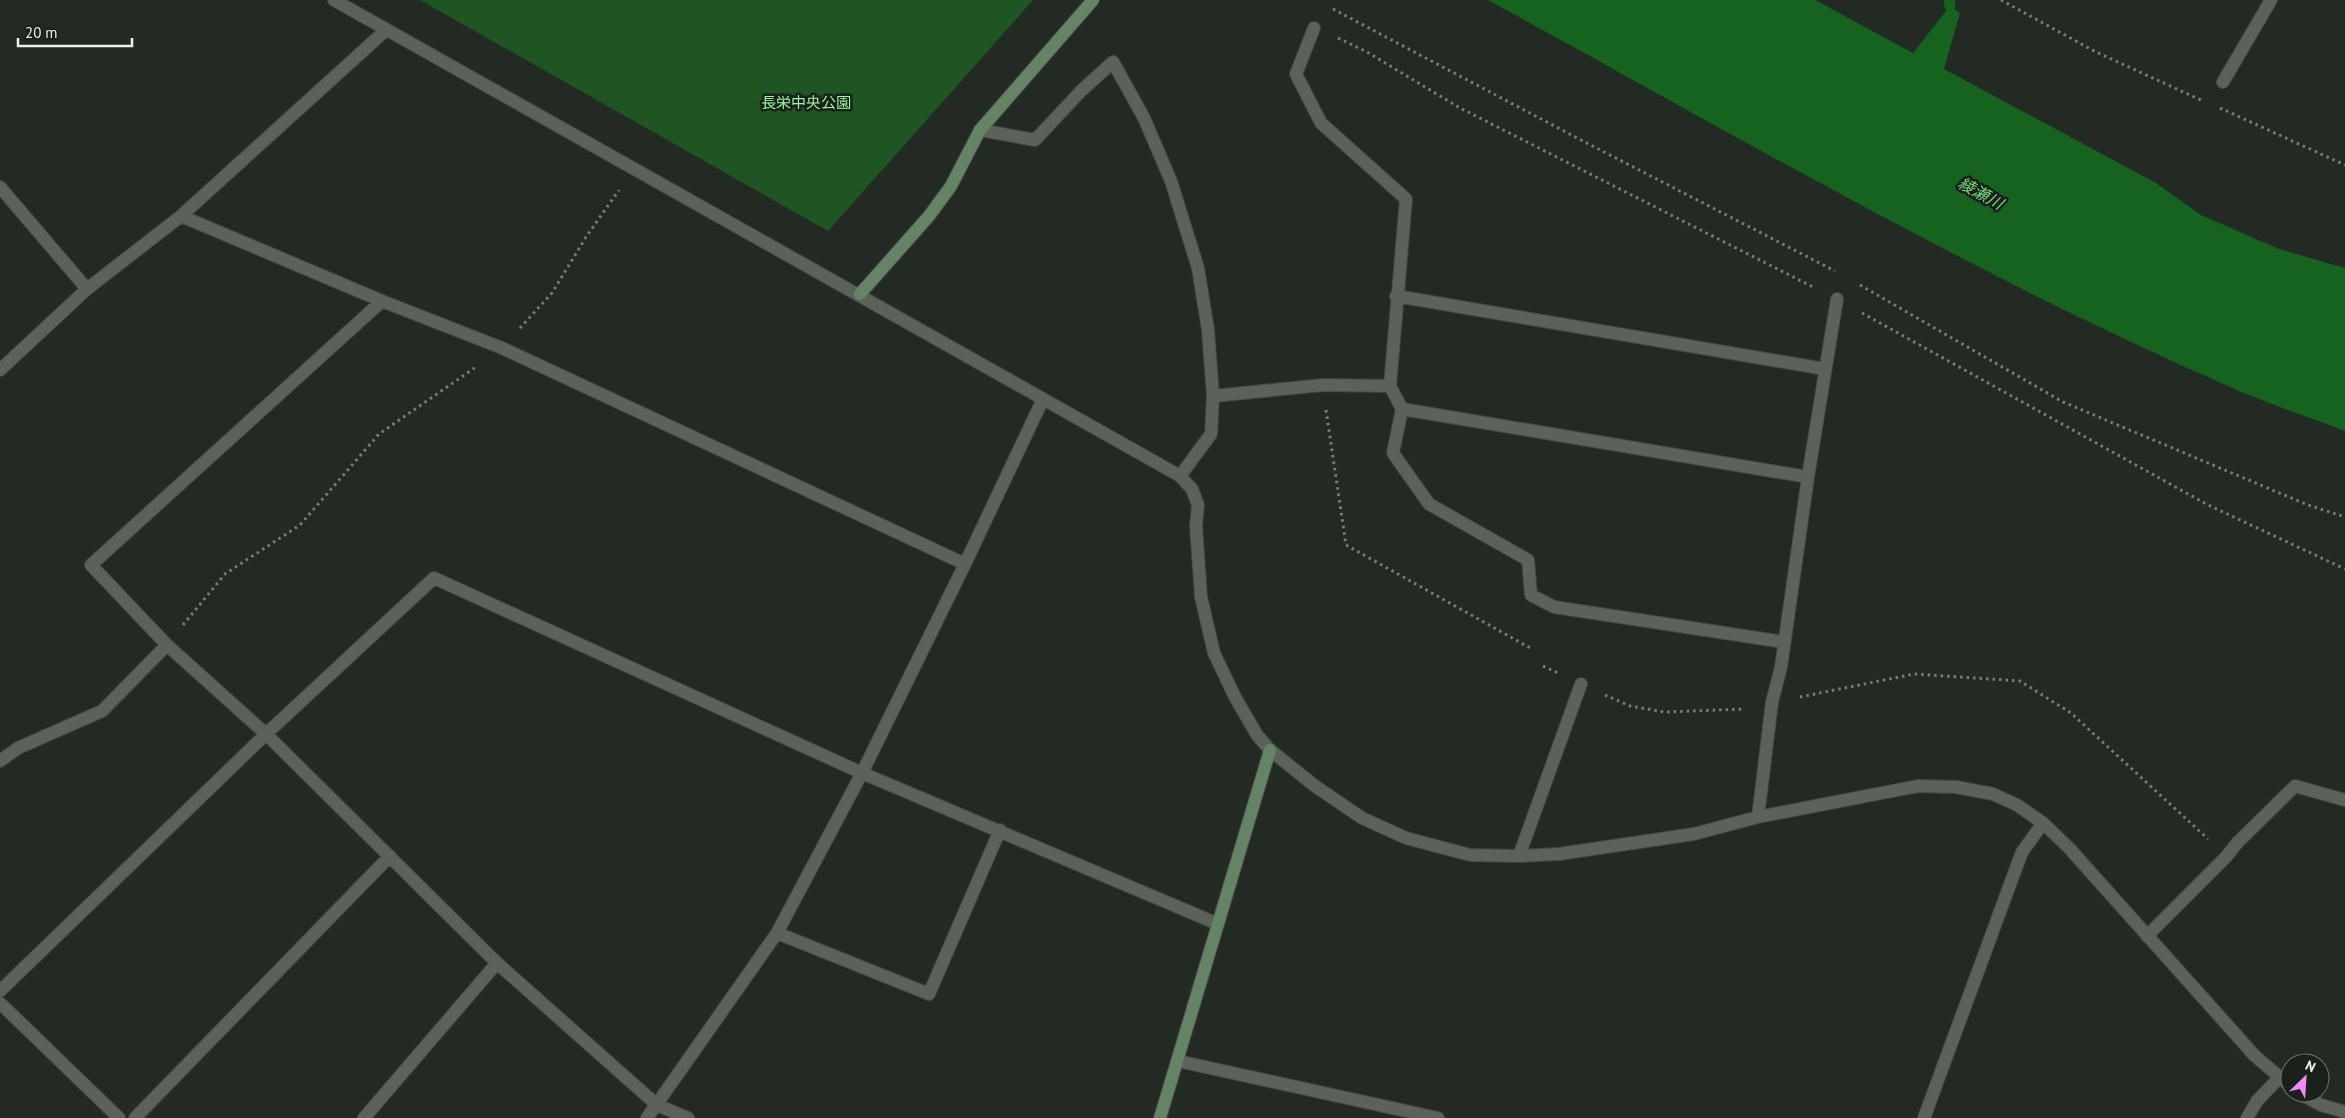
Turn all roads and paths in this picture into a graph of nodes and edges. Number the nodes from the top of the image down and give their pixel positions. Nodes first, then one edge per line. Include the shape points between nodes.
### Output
1 (334, 0) edge
2 (1093, 0) edge
3 (2001, 0) edge
4 (2271, 0) edge
5 (1324, 4) dead end
6 (1314, 28) dead end
7 (386, 30) junction
8 (2223, 82) dead end
9 (980, 130) junction
10 (2345, 165) edge
11 (635, 168) junction
12 (0, 187) edge
13 (181, 216) junction
14 (1838, 273) dead end
15 (1856, 283) dead end
16 (87, 289) junction
17 (860, 294) junction
18 (1396, 296) junction
19 (1837, 299) dead end
20 (382, 301) junction
21 (502, 348) junction
22 (1825, 369) junction
23 (0, 370) edge
24 (1322, 385) junction
25 (1390, 386) junction
26 (1213, 396) junction
27 (1043, 399) junction
28 (1402, 409) junction
29 (1180, 476) junction
30 (1808, 477) junction
31 (2345, 517) edge
32 (965, 564) junction
33 (1784, 642) junction
34 (167, 645) junction
35 (1532, 649) dead end
36 (1543, 666) dead end
37 (1581, 684) junction
38 (1772, 702) junction
39 (266, 734) junction
40 (1270, 750) junction
41 (0, 761) edge
42 (862, 773) junction
43 (2345, 800) edge
44 (1758, 817) junction
45 (2043, 823) junction
46 (1000, 830) junction
47 (390, 856) junction
48 (1519, 856) junction
49 (2226, 857) junction
50 (1218, 924) junction
51 (777, 933) junction
52 (2147, 936) junction
53 (497, 963) junction
54 (0, 991) edge
55 (0, 1003) edge
56 (1178, 1061) junction
57 (2279, 1078) joint
58 (2317, 1103) edge
59 (656, 1105) junction
60 (2345, 1112) edge
61 (119, 1118) edge
62 (136, 1118) edge
63 (364, 1118) edge
64 (647, 1118) edge
65 (688, 1118) edge
66 (1160, 1118) edge
67 (1438, 1118) edge
68 (1924, 1118) edge
69 (2247, 1118) edge

1 - 7 street
2 - 9 street
3 - 10 path via 2096,52
4 - 8 street
5 - 14 path
6 - 18 street via 1296,74 1321,123 1406,199
7 - 11 street
7 - 13 street
9 - 17 street via 950,186 929,216
9 - 26 street via 1035,140 1113,62 1144,118 1172,181 1195,259 1208,330
11 - 17 street
11 - 21 path via 586,237 552,293
12 - 16 street
13 - 16 street
13 - 20 street
15 - 31 path via 2064,402 2308,505
16 - 23 street
17 - 27 street
18 - 22 street
18 - 25 street
19 - 22 street
20 - 21 street
20 - 34 street via 91,565
21 - 32 street
21 - 34 path via 379,434 300,526 225,574
22 - 30 street
24 - 25 street
24 - 26 street
24 - 35 path via 1346,545
25 - 28 street
26 - 29 street via 1211,434
27 - 29 street
27 - 32 street
28 - 30 street
28 - 33 street via 1393,452 1429,504 1528,560 1531,595 1554,607
29 - 40 street via 1192,489 1198,505 1196,526 1201,598 1214,653 1235,697 1257,735
30 - 33 street
32 - 42 street
33 - 38 street
34 - 39 street
34 - 41 street via 102,711 18,748
36 - 37 path
37 - 38 path via 1630,706 1664,712 1751,708
37 - 48 street
38 - 44 street
38 - 49 path via 1914,674 2020,681 2070,713
39 - 42 street via 434,578
39 - 47 street
39 - 54 street
40 - 48 street via 1362,818 1406,838 1470,855
40 - 50 street
42 - 46 street
42 - 51 street
43 - 49 street via 2295,786
44 - 45 street via 1918,786 1956,787 1993,794
44 - 48 street via 1694,834 1559,854
45 - 52 street
45 - 68 street via 2022,852
46 - 50 street
46 - 51 street via 929,994
47 - 53 street
47 - 62 street
49 - 52 street
50 - 56 street
51 - 59 street
52 - 57 street via 2255,1056
53 - 59 street
53 - 63 street
55 - 61 street
56 - 66 street
56 - 67 street
57 - 69 street via 2257,1101
58 - 60 street
59 - 64 street
59 - 65 street

